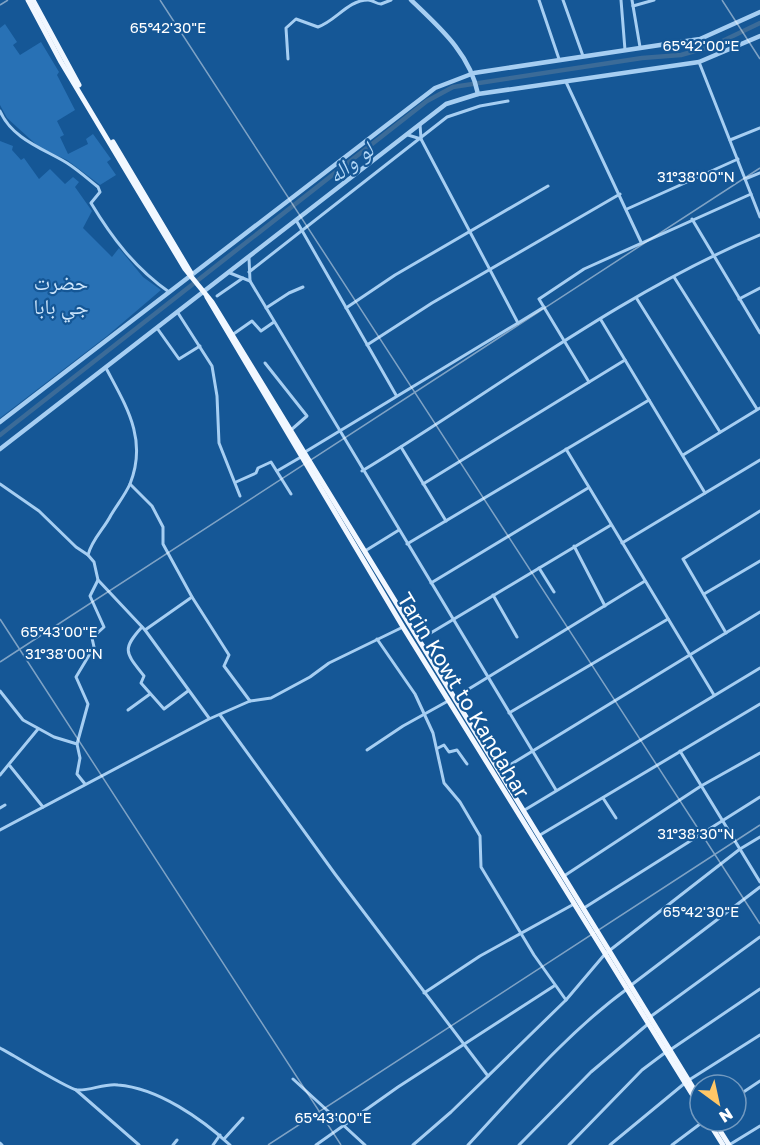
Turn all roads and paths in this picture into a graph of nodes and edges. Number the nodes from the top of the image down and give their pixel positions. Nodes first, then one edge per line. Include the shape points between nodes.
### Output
1 (391, 0) edge
2 (413, 0) edge
3 (539, 0) edge
4 (563, 0) edge
5 (621, 0) edge
6 (632, 0) edge
7 (654, 0) edge
8 (32, 2) edge
9 (633, 6) junction
10 (760, 12) edge
11 (760, 36) edge
12 (640, 49) junction
13 (626, 52) junction
14 (584, 58) junction
15 (288, 59) dead end
16 (560, 61) junction
17 (699, 62) junction
18 (475, 76) junction
19 (566, 82) junction
20 (478, 91) junction
21 (508, 101) dead end
22 (0, 111) edge
23 (420, 123) junction
24 (760, 128) edge
25 (405, 134) junction
26 (421, 139) junction
27 (730, 140) junction
28 (738, 159) junction
29 (760, 173) edge
30 (745, 179) junction
31 (548, 186) dead end
32 (620, 194) junction
33 (751, 194) junction
34 (627, 209) junction
35 (760, 217) edge
36 (692, 219) junction
37 (296, 220) junction
38 (302, 231) junction
39 (469, 232) junction
40 (760, 235) edge
41 (641, 242) junction
42 (713, 255) junction
43 (249, 258) junction
44 (489, 271) junction
45 (249, 272) junction
46 (230, 273) junction
47 (193, 276) junction
48 (674, 277) junction
49 (243, 278) junction
50 (250, 281) junction
51 (303, 287) dead end
52 (760, 288) edge
53 (169, 292) junction
54 (204, 292) junction
55 (217, 296) dead end
56 (637, 299) junction
57 (738, 299) junction
58 (266, 308) junction
59 (346, 308) junction
60 (544, 308) junction
61 (178, 313) junction
62 (601, 320) junction
63 (274, 322) junction
64 (518, 323) junction
65 (157, 328) junction
66 (760, 333) edge
67 (232, 335) junction
68 (564, 343) junction
69 (368, 345) junction
70 (200, 346) junction
71 (625, 360) junction
72 (265, 363) dead end
73 (106, 368) junction
74 (589, 382) junction
75 (396, 395) junction
76 (649, 400) junction
77 (759, 409) edge
78 (0, 422) edge
79 (290, 431) junction
80 (339, 431) junction
81 (720, 432) junction
82 (401, 447) junction
83 (0, 449) edge
84 (566, 449) junction
85 (302, 455) junction
86 (683, 455) junction
87 (760, 460) edge
88 (277, 471) junction
89 (362, 471) junction
90 (236, 482) junction
91 (0, 484) edge
92 (130, 484) junction
93 (423, 484) junction
94 (588, 488) junction
95 (705, 493) junction
96 (291, 494) dead end
97 (240, 496) dead end
98 (760, 511) edge
99 (446, 521) junction
100 (610, 525) junction
101 (399, 530) junction
102 (622, 543) junction
103 (407, 544) junction
104 (574, 546) junction
105 (361, 553) junction
106 (88, 555) junction
107 (760, 561) edge
108 (538, 568) junction
109 (98, 580) junction
110 (645, 581) junction
111 (431, 583) junction
112 (554, 592) dead end
113 (704, 594) junction
114 (493, 595) junction
115 (192, 597) junction
116 (605, 606) junction
117 (760, 612) edge
118 (668, 619) junction
119 (453, 620) junction
120 (403, 627) junction
121 (143, 629) junction
122 (726, 633) junction
123 (517, 638) dead end
124 (377, 639) junction
125 (418, 641) junction
126 (690, 655) junction
127 (760, 668) edge
128 (488, 677) junction
129 (0, 691) edge
130 (189, 691) junction
131 (150, 694) junction
132 (714, 695) junction
133 (451, 700) junction
134 (250, 701) junction
135 (760, 704) edge
136 (128, 710) dead end
137 (509, 713) junction
138 (220, 715) junction
139 (423, 716) junction
140 (209, 718) junction
141 (38, 729) junction
142 (77, 744) junction
143 (438, 748) junction
144 (367, 750) dead end
145 (532, 750) junction
146 (680, 751) junction
147 (760, 753) edge
148 (467, 764) dead end
149 (10, 766) junction
150 (499, 772) junction
151 (0, 776) edge
152 (85, 784) junction
153 (701, 786) junction
154 (556, 790) junction
155 (760, 797) edge
156 (603, 798) junction
157 (5, 805) dead end
158 (43, 807) junction
159 (0, 808) edge
160 (523, 810) junction
161 (616, 818) dead end
162 (722, 820) junction
163 (525, 821) junction
164 (0, 824) edge
165 (2, 829) edge
166 (538, 836) junction
167 (760, 837) edge
168 (740, 849) junction
169 (563, 877) junction
170 (760, 882) edge
171 (760, 887) edge
172 (574, 904) junction
173 (583, 909) junction
174 (520, 934) junction
175 (760, 937) edge
176 (607, 953) junction
177 (554, 986) junction
178 (628, 987) junction
179 (760, 989) edge
180 (424, 993) junction
181 (566, 1000) junction
182 (649, 1021) junction
183 (760, 1035) edge
184 (464, 1045) junction
185 (0, 1048) edge
186 (668, 1051) junction
187 (488, 1076) junction
188 (293, 1079) dead end
189 (687, 1082) junction
190 (76, 1090) junction
191 (243, 1118) dead end
192 (344, 1125) junction
193 (760, 1126) edge
194 (689, 1133) edge
195 (220, 1135) junction
196 (224, 1139) junction
197 (177, 1140) dead end
198 (139, 1145) edge
199 (173, 1145) edge
200 (213, 1145) edge
201 (230, 1145) edge
202 (316, 1145) edge
203 (365, 1145) edge
204 (414, 1145) edge
205 (468, 1145) edge
206 (519, 1145) edge
207 (569, 1145) edge
208 (610, 1145) edge
209 (672, 1145) edge
210 (729, 1145) edge

1 - 15 street via 381,4 356,1 318,27 304,20 291,22 286,28
2 - 18 street via 449,36
3 - 16 street
4 - 14 street
5 - 13 street
6 - 9 street
7 - 9 street
8 - 47 main road via 185,269
9 - 12 street
10 - 12 street via 700,39
11 - 17 street
12 - 13 street
13 - 14 street
14 - 16 street
16 - 18 street
17 - 19 street
17 - 27 street
18 - 20 street
18 - 47 street via 435,88
19 - 20 street
19 - 32 street
20 - 23 street via 447,104
21 - 26 street via 456,112
22 - 53 street via 13,129 39,150 66,162 98,187 98,197 91,203 107,230 145,275
23 - 25 street
23 - 26 street
24 - 27 street
25 - 26 street
25 - 37 street
26 - 38 street
26 - 39 street
27 - 28 street
28 - 30 street
28 - 34 street
29 - 30 street
30 - 33 street
31 - 39 street
32 - 34 street
32 - 44 street
33 - 35 street
33 - 36 street
34 - 41 street
36 - 41 street
36 - 42 street
37 - 38 street
37 - 43 street
38 - 45 street
38 - 59 street
39 - 44 street
39 - 59 street
40 - 42 street
41 - 60 street via 575,275 539,299
42 - 48 street
42 - 57 street
43 - 45 street
43 - 46 street
44 - 64 street
44 - 69 street
45 - 50 street
46 - 49 street
46 - 54 street
47 - 53 street
47 - 54 main road
48 - 56 street
48 - 77 street
49 - 50 street
49 - 55 street
50 - 58 street
51 - 58 street
52 - 57 street
53 - 78 street
54 - 61 street
54 - 67 main road, Tarin Kowt to Kandahar
54 - 85 main road, Tarin Kowt to Kandahar
56 - 62 street
56 - 81 street
57 - 66 street
58 - 63 street
59 - 69 street
60 - 64 street
60 - 68 street
61 - 65 street
61 - 70 street
62 - 68 street
62 - 71 street
63 - 67 street via 261,331 252,321
63 - 80 street
64 - 75 street
65 - 70 street via 179,359
65 - 73 street
67 - 79 main road, Tarin Kowt to Kandahar
68 - 74 street
68 - 82 street
69 - 75 street
70 - 90 street via 212,366 219,443
71 - 74 street
71 - 76 street
72 - 79 street via 307,416
73 - 83 street
73 - 92 street via 134,419 138,451
74 - 93 street
75 - 80 street
76 - 84 street
76 - 86 street
77 - 81 street
79 - 85 main road, Tarin Kowt to Kandahar
80 - 85 street
80 - 89 street
81 - 86 street
82 - 89 street
82 - 93 street
84 - 94 street
84 - 99 street
85 - 88 street
85 - 105 main road, Tarin Kowt to Kandahar
86 - 95 street
87 - 95 street
88 - 90 street via 270,462
88 - 96 street
89 - 101 street
90 - 97 street
91 - 106 street via 39,511
92 - 106 street via 91,544
92 - 115 street via 152,506 163,527 163,544
93 - 99 street
94 - 100 street
94 - 111 street
95 - 102 street
98 - 113 street via 683,559
99 - 103 street
100 - 102 street
100 - 104 street
101 - 103 street
101 - 105 street
102 - 110 street
103 - 111 street
104 - 108 street
104 - 116 street
105 - 120 main road, Tarin Kowt to Kandahar
105 - 125 main road, Tarin Kowt to Kandahar
106 - 109 street
107 - 113 street
108 - 112 street
108 - 114 street
109 - 121 street
109 - 142 street via 90,596 105,627 93,636 94,647 76,677 88,704
110 - 116 street
110 - 118 street
111 - 119 street
113 - 122 street
114 - 119 street
114 - 123 street
115 - 121 street
115 - 134 street via 229,655 224,666
116 - 128 street
117 - 122 street
118 - 126 street
118 - 137 street
119 - 125 street
119 - 128 street
120 - 124 street
120 - 133 main road, Tarin Kowt to Kandahar
121 - 130 street
121 - 131 street via 126,648 144,676 141,683
122 - 126 street
124 - 134 street via 271,698
124 - 139 street via 415,694
125 - 133 main road, Tarin Kowt to Kandahar
126 - 132 street
126 - 145 street
127 - 132 street
128 - 133 street
128 - 137 street
129 - 141 street via 23,720
130 - 131 street via 166,709
130 - 140 street
131 - 136 street
132 - 154 street
133 - 139 street
133 - 150 main road, Tarin Kowt to Kandahar
133 - 163 main road, Tarin Kowt to Kandahar
134 - 138 street
135 - 146 street
137 - 145 street
138 - 140 street
138 - 180 street
139 - 143 street
139 - 144 street
140 - 152 street
141 - 142 street
141 - 149 street
142 - 152 street via 77,774
143 - 148 street via 444,745 449,752 457,750
143 - 174 street via 444,783 480,836 481,867
145 - 150 street
145 - 154 street
146 - 153 street
146 - 156 street
147 - 153 street
149 - 151 street
149 - 158 street
150 - 160 main road, Tarin Kowt to Kandahar
152 - 158 street
153 - 162 street
153 - 169 street
154 - 160 street
155 - 162 street
156 - 161 street
156 - 166 street
157 - 159 street
158 - 165 street
160 - 163 main road, Tarin Kowt to Kandahar
162 - 168 street
162 - 173 street
163 - 166 main road, Tarin Kowt to Kandahar
163 - 172 main road, Tarin Kowt to Kandahar
164 - 165 street
166 - 169 main road, Tarin Kowt to Kandahar
167 - 168 street
168 - 170 street
168 - 176 street
169 - 173 main road, Tarin Kowt to Kandahar
171 - 178 street
172 - 174 street
172 - 176 main road, Tarin Kowt to Kandahar
173 - 176 main road, Tarin Kowt to Kandahar
174 - 177 street
174 - 180 street
175 - 182 street
176 - 178 main road, Tarin Kowt to Kandahar
176 - 181 street
177 - 181 street
177 - 184 street
178 - 182 main road, Tarin Kowt to Kandahar
178 - 205 street via 594,1013
179 - 186 street
180 - 184 street
181 - 187 street
182 - 186 main road, Tarin Kowt to Kandahar
182 - 206 street via 591,1072
183 - 189 street
184 - 187 street
184 - 192 street
185 - 190 street
186 - 189 main road, Tarin Kowt to Kandahar
186 - 207 street via 642,1070
187 - 204 street
188 - 192 street
189 - 208 street
190 - 195 street via 118,1084 144,1091 179,1106
190 - 198 street
191 - 196 street
192 - 202 street
192 - 203 street
193 - 210 street
194 - 209 street
195 - 196 street
195 - 200 street
196 - 201 street
197 - 199 street

